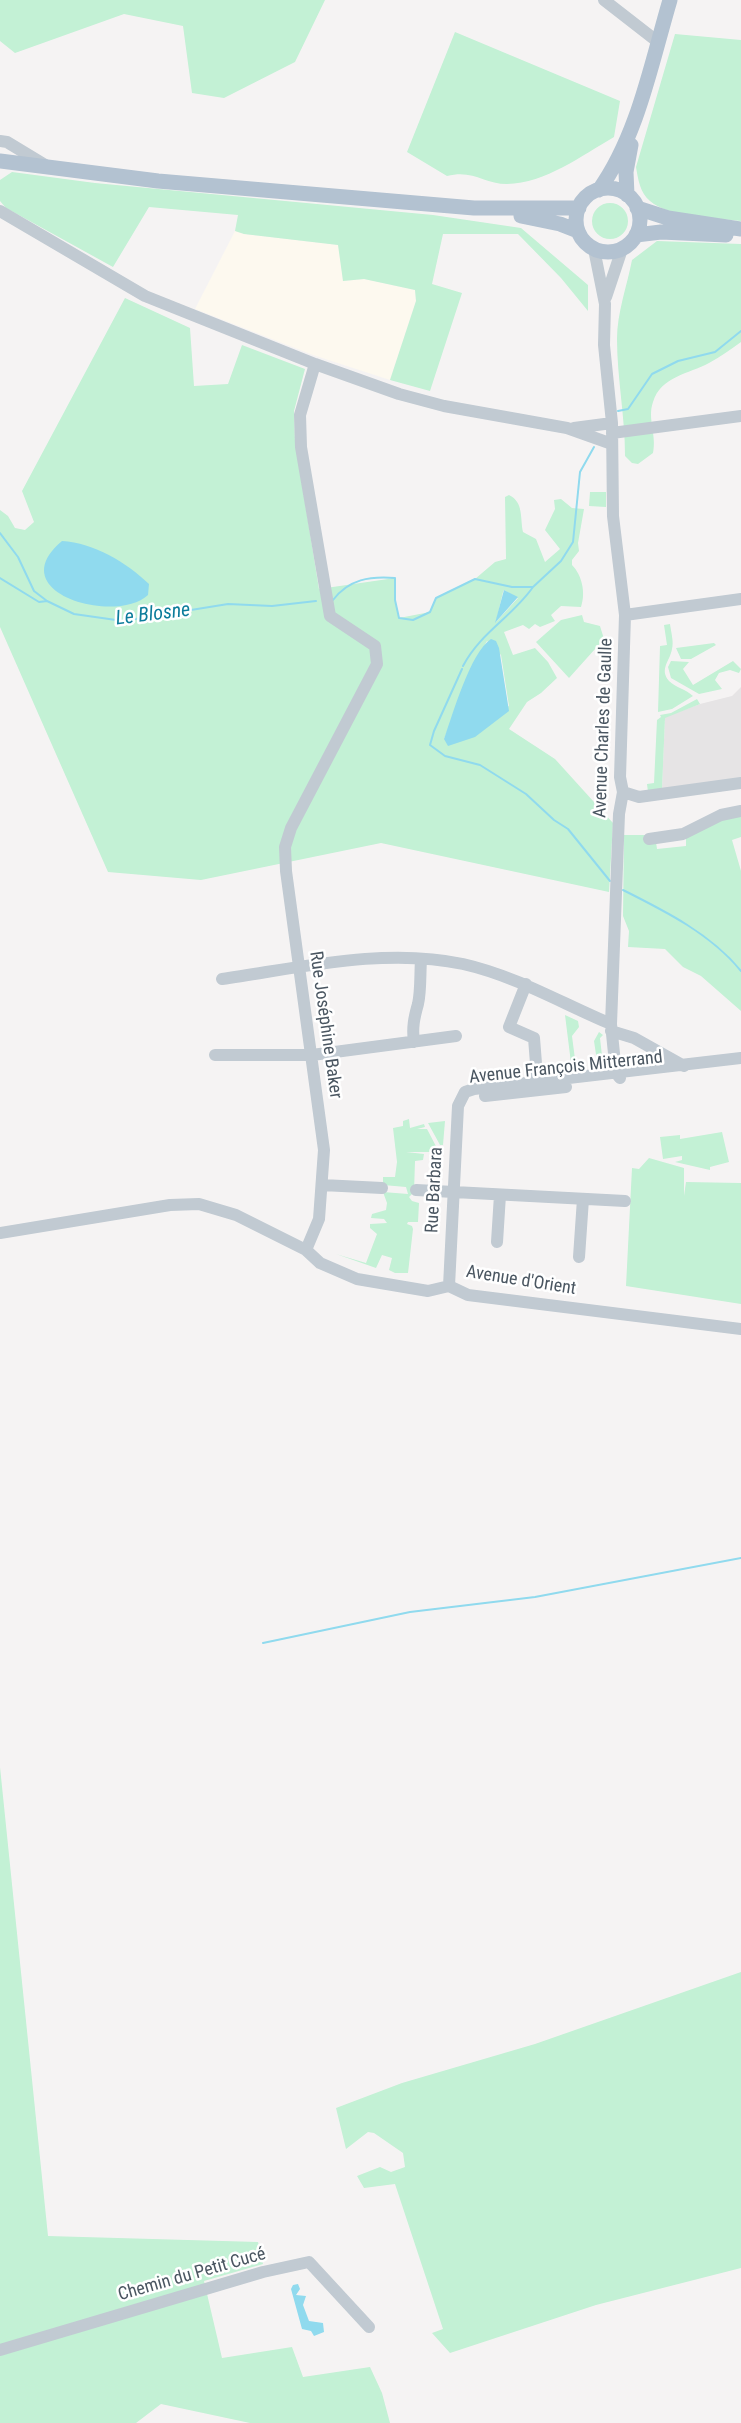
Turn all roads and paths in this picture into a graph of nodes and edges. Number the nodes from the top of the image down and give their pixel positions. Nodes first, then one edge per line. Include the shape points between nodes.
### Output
1 (604, 0) edge
2 (670, 0) edge
3 (658, 42) junction
4 (638, 109) junction
5 (0, 141) edge
6 (0, 161) edge
7 (49, 168) junction
8 (599, 190) junction
9 (627, 195) junction
10 (474, 208) junction
11 (579, 208) junction
12 (637, 208) junction
13 (0, 211) edge
14 (741, 229) edge
15 (578, 231) junction
16 (636, 235) junction
17 (741, 235) edge
18 (594, 249) junction
19 (622, 249) junction
20 (605, 304) junction
21 (315, 364) junction
22 (741, 416) edge
23 (567, 428) junction
24 (612, 433) junction
25 (741, 599) edge
26 (625, 615) junction
27 (741, 783) edge
28 (623, 792) junction
29 (741, 811) edge
30 (649, 839) dead end
31 (421, 960) junction
32 (299, 968) junction
33 (222, 979) dead end
34 (526, 984) junction
35 (611, 1028) junction
36 (456, 1036) dead end
37 (414, 1042) junction
38 (215, 1055) dead end
39 (312, 1055) junction
40 (741, 1058) edge
41 (741, 1066) edge
42 (686, 1069) junction
43 (619, 1076) junction
44 (537, 1086) junction
45 (463, 1097) joint
46 (322, 1185) junction
47 (382, 1188) dead end
48 (416, 1190) dead end
49 (453, 1192) junction
50 (500, 1195) junction
51 (583, 1199) junction
52 (625, 1202) dead end
53 (0, 1233) edge
54 (497, 1242) dead end
55 (306, 1250) junction
56 (579, 1257) dead end
57 (449, 1286) junction
58 (741, 1329) edge
59 (369, 2327) dead end
60 (0, 2350) edge

1 - 3 street
2 - 3 main road
3 - 4 main road
4 - 8 main road via 619,157
4 - 9 main road via 626,172
5 - 7 street
6 - 7 main road
7 - 10 main road via 182,184
8 - 9 main road via 619,190
8 - 11 main road
9 - 12 main road
10 - 11 main road
10 - 15 main road via 544,220
11 - 15 main road
12 - 14 main road via 668,218
12 - 16 main road via 640,222
13 - 21 street via 145,296
15 - 18 main road
16 - 17 main road
16 - 19 main road
18 - 19 main road
18 - 20 street
19 - 20 street
20 - 24 street, Avenue Charles de Gaulle via 604,345
21 - 23 street via 399,394
21 - 32 street, Rue Joséphine Baker via 300,415 301,447 330,616 375,646 377,664 291,828 285,847
22 - 24 street
23 - 24 street
23 - 24 street
24 - 26 street, Avenue Charles de Gaulle via 614,529
25 - 26 street
26 - 28 street, Avenue Charles de Gaulle via 620,777
27 - 28 street via 639,797
28 - 35 street, Avenue Charles de Gaulle
29 - 30 street via 722,815 683,834
31 - 32 street via 377,958
31 - 34 street via 461,964
31 - 37 street
32 - 33 street
32 - 39 street, Rue Joséphine Baker
34 - 35 street
34 - 44 street via 509,1027 534,1038
35 - 42 street
35 - 43 street, Avenue Charles de Gaulle
36 - 37 street
37 - 39 street
38 - 39 street
39 - 46 street, Rue Joséphine Baker via 324,1150
40 - 42 street, Avenue François Mitterrand
41 - 42 street, Avenue François Mitterrand
42 - 43 street, Avenue François Mitterrand
43 - 44 street, Avenue François Mitterrand
44 - 45 street, Avenue François Mitterrand
45 - 49 street, Rue Barbara via 458,1106
46 - 47 street
46 - 55 street, Rue Joséphine Baker via 319,1219
48 - 49 street
49 - 50 street
49 - 57 street, Rue Barbara
50 - 51 street
50 - 54 street
51 - 52 street
51 - 56 street
53 - 55 street, Avenue d'Orient via 170,1205 200,1204
55 - 57 street, Avenue d'Orient via 330,1268 375,1283 428,1291
57 - 58 street, Avenue d'Orient via 468,1294
59 - 60 street, Chemin du Petit Cucé via 309,2262

